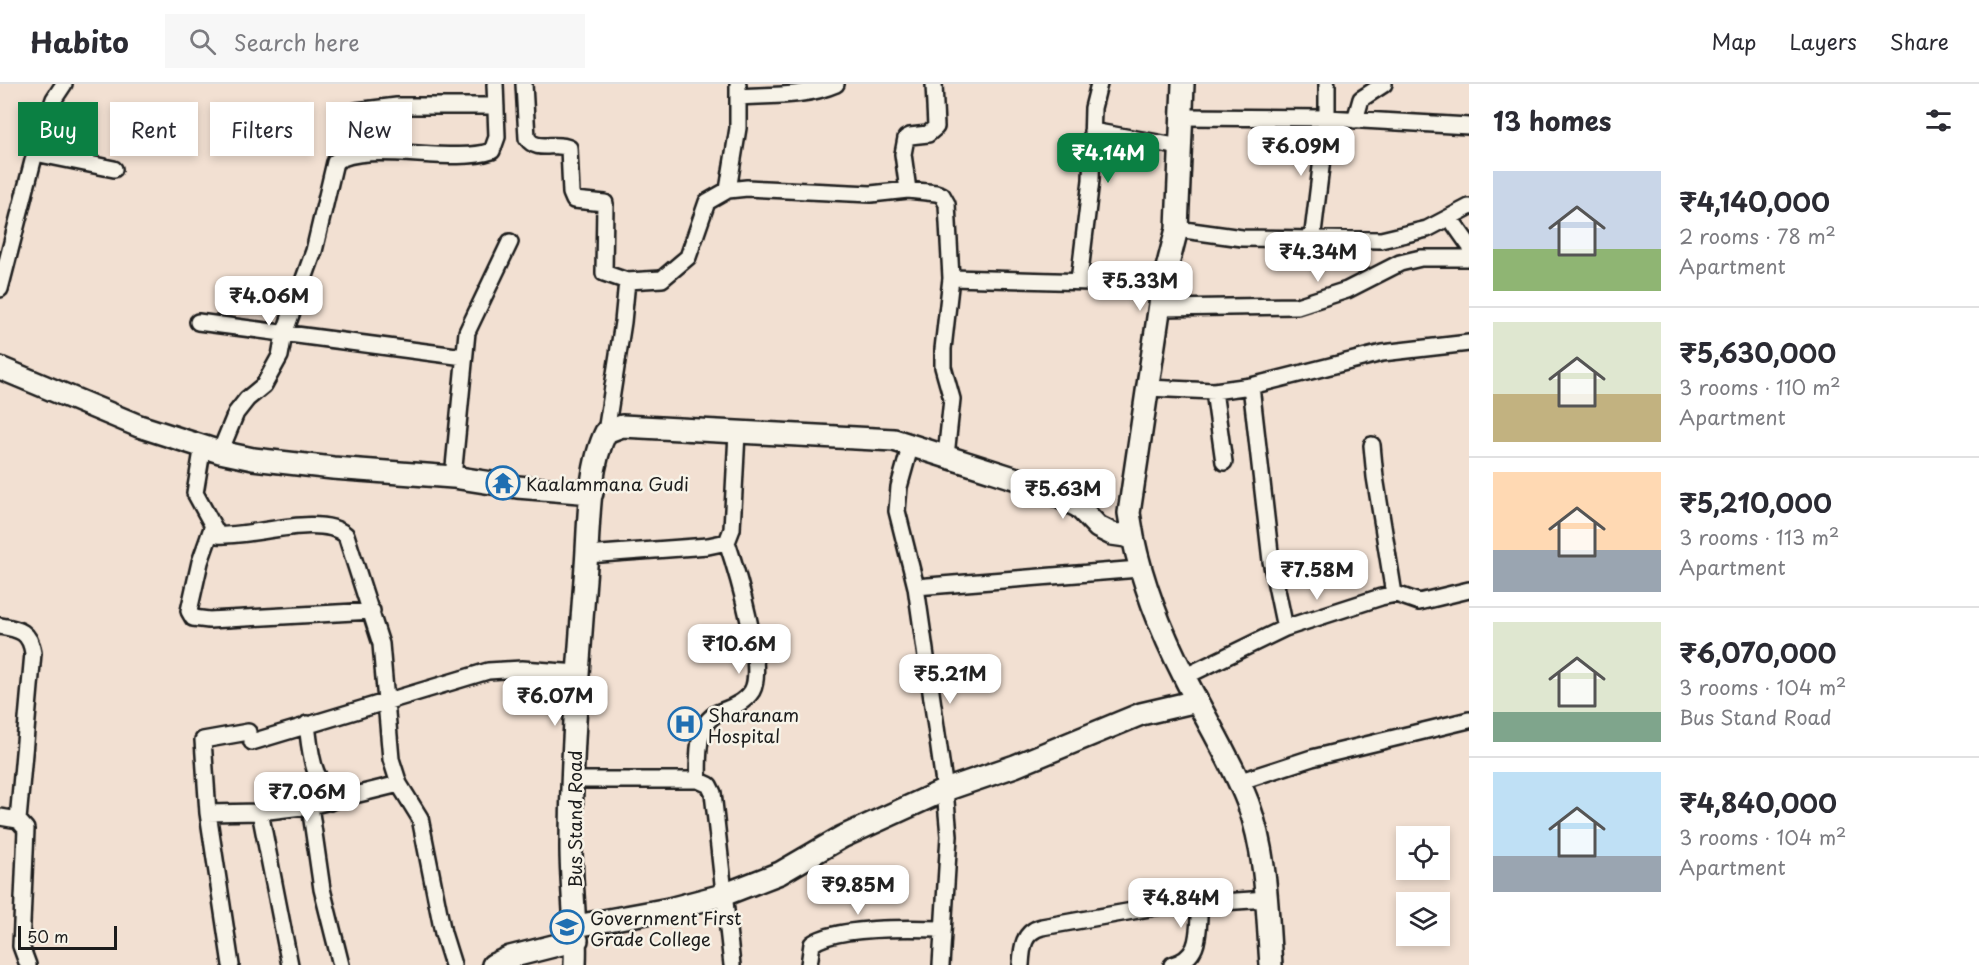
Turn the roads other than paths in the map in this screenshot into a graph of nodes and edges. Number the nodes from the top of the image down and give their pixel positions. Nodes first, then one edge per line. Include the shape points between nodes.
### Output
1 (63, 84) edge
2 (495, 84) edge
3 (524, 84) edge
4 (836, 84) edge
5 (934, 84) edge
6 (1098, 84) edge
7 (1183, 84) edge
8 (1327, 84) edge
9 (1384, 84) edge
10 (738, 91) edge
11 (53, 102) edge
12 (412, 106) edge
13 (496, 106) junction
14 (1182, 117) junction
15 (1327, 118) junction
16 (1355, 120) junction
17 (1469, 126) edge
18 (1092, 131) junction
19 (1180, 147) junction
20 (34, 156) edge
21 (49, 156) edge
22 (114, 170) dead end
23 (728, 190) junction
24 (908, 190) junction
25 (1469, 207) edge
26 (1450, 218) junction
27 (1177, 229) junction
28 (1312, 241) junction
29 (510, 242) dead end
30 (1469, 245) edge
31 (1469, 258) edge
32 (951, 278) junction
33 (627, 281) junction
34 (1079, 281) junction
35 (1164, 284) junction
36 (0, 289) edge
37 (1160, 308) junction
38 (198, 322) dead end
39 (284, 334) junction
40 (1469, 344) edge
41 (464, 357) junction
42 (0, 368) edge
43 (1251, 386) junction
44 (1147, 388) junction
45 (1214, 391) junction
46 (606, 432) junction
47 (737, 433) junction
48 (910, 444) junction
49 (1372, 445) dead end
50 (212, 449) junction
51 (946, 456) junction
52 (1224, 462) dead end
53 (453, 477) junction
54 (592, 493) junction
55 (212, 528) junction
56 (1133, 537) junction
57 (727, 542) junction
58 (587, 555) junction
59 (1139, 569) junction
60 (916, 587) junction
61 (1469, 590) edge
62 (1394, 594) junction
63 (372, 611) junction
64 (0, 626) edge
65 (1285, 628) junction
66 (578, 673) junction
67 (1184, 677) junction
68 (1197, 700) junction
69 (386, 702) junction
70 (1469, 720) edge
71 (307, 724) junction
72 (572, 780) junction
73 (698, 780) junction
74 (1238, 782) junction
75 (399, 784) junction
76 (945, 790) junction
77 (330, 802) junction
78 (310, 806) junction
79 (260, 812) junction
80 (208, 813) junction
81 (0, 818) edge
82 (18, 820) junction
83 (723, 895) junction
84 (1267, 899) junction
85 (1200, 903) junction
86 (942, 929) junction
87 (576, 933) junction
88 (28, 965) edge
89 (231, 965) edge
90 (290, 965) edge
91 (341, 965) edge
92 (453, 965) edge
93 (493, 965) edge
94 (575, 965) edge
95 (732, 965) edge
96 (809, 965) edge
97 (940, 965) edge
98 (1020, 965) edge
99 (1172, 965) edge
100 (1271, 965) edge

1 - 11 street
2 - 13 street
3 - 33 street via 527,138 537,146 569,148 574,200 605,203 604,273
4 - 10 street via 787,94
5 - 24 street via 936,127 928,134 910,136 904,145
6 - 18 street
7 - 14 street
8 - 15 street
9 - 16 street via 1361,99
10 - 23 street via 738,128
12 - 13 street
13 - 39 street via 496,142 492,151 469,156 385,153 346,156 335,162 314,251
14 - 15 street
14 - 19 street
15 - 16 street
15 - 28 street
16 - 17 street
18 - 19 street
18 - 34 street via 1091,180
19 - 27 street
20 - 36 street
21 - 22 street
23 - 24 street via 775,188 871,194
23 - 33 street via 707,202 686,260 662,279
24 - 32 street via 936,192 947,204
25 - 26 street
26 - 28 street via 1406,236
26 - 30 street
27 - 28 street via 1242,238
27 - 35 street
29 - 41 street via 467,332
31 - 37 street via 1421,258 1400,263 1347,290 1304,305
32 - 34 street
32 - 51 street via 943,349 943,367 952,399
33 - 46 street
34 - 35 street
35 - 37 street
37 - 44 street
38 - 39 street
39 - 41 street
39 - 50 street via 271,374 236,413
40 - 43 street via 1382,353
41 - 53 street
42 - 50 street via 139,426
43 - 45 street
43 - 65 street via 1271,561
44 - 45 street
44 - 56 street via 1129,513
45 - 52 street
46 - 47 street via 622,426
46 - 54 street, Bus Stand Road
47 - 48 street via 873,438
47 - 57 street via 732,529
48 - 51 street
48 - 60 street via 897,511
49 - 62 street
50 - 53 street via 333,468
50 - 55 street via 195,493
51 - 56 street via 1036,485 1080,507 1098,527
53 - 54 street
54 - 58 street, Bus Stand Road
55 - 63 street via 222,535 298,526 341,531 346,535
55 - 63 street via 191,599 189,611 193,618
56 - 59 street
57 - 58 street
57 - 73 street via 743,593 756,668 754,683 743,701 713,715 708,722 699,742
58 - 66 street, Bus Stand Road
59 - 60 street
59 - 67 street
60 - 76 street
61 - 62 street via 1419,602
62 - 65 street
63 - 69 street via 381,644
64 - 82 street via 24,631 33,653
65 - 67 street
66 - 69 street via 488,671
66 - 72 street, Bus Stand Road
67 - 68 street
68 - 74 street via 1218,735
68 - 76 street via 1141,714
69 - 71 street
69 - 75 street via 391,759
70 - 74 street via 1312,758
71 - 77 street via 313,762 327,786
71 - 80 street via 250,737 203,740
72 - 73 street
72 - 87 street, Bus Stand Road
73 - 83 street via 709,785 713,793
74 - 84 street via 1249,805
75 - 77 street
75 - 92 street via 420,818
76 - 83 street via 842,837 780,873
76 - 86 street via 949,836
77 - 78 street
78 - 79 street
78 - 91 street via 322,889
79 - 80 street
79 - 90 street
80 - 89 street
81 - 82 street
82 - 88 street via 26,829 21,946
83 - 87 street
83 - 95 street
84 - 85 street
84 - 100 street
85 - 98 street via 1107,914 1031,930 1023,944
85 - 99 street via 1195,948 1185,962
86 - 96 street via 886,928 828,937 812,944
86 - 97 street
87 - 93 street
87 - 94 street, Bus Stand Road

